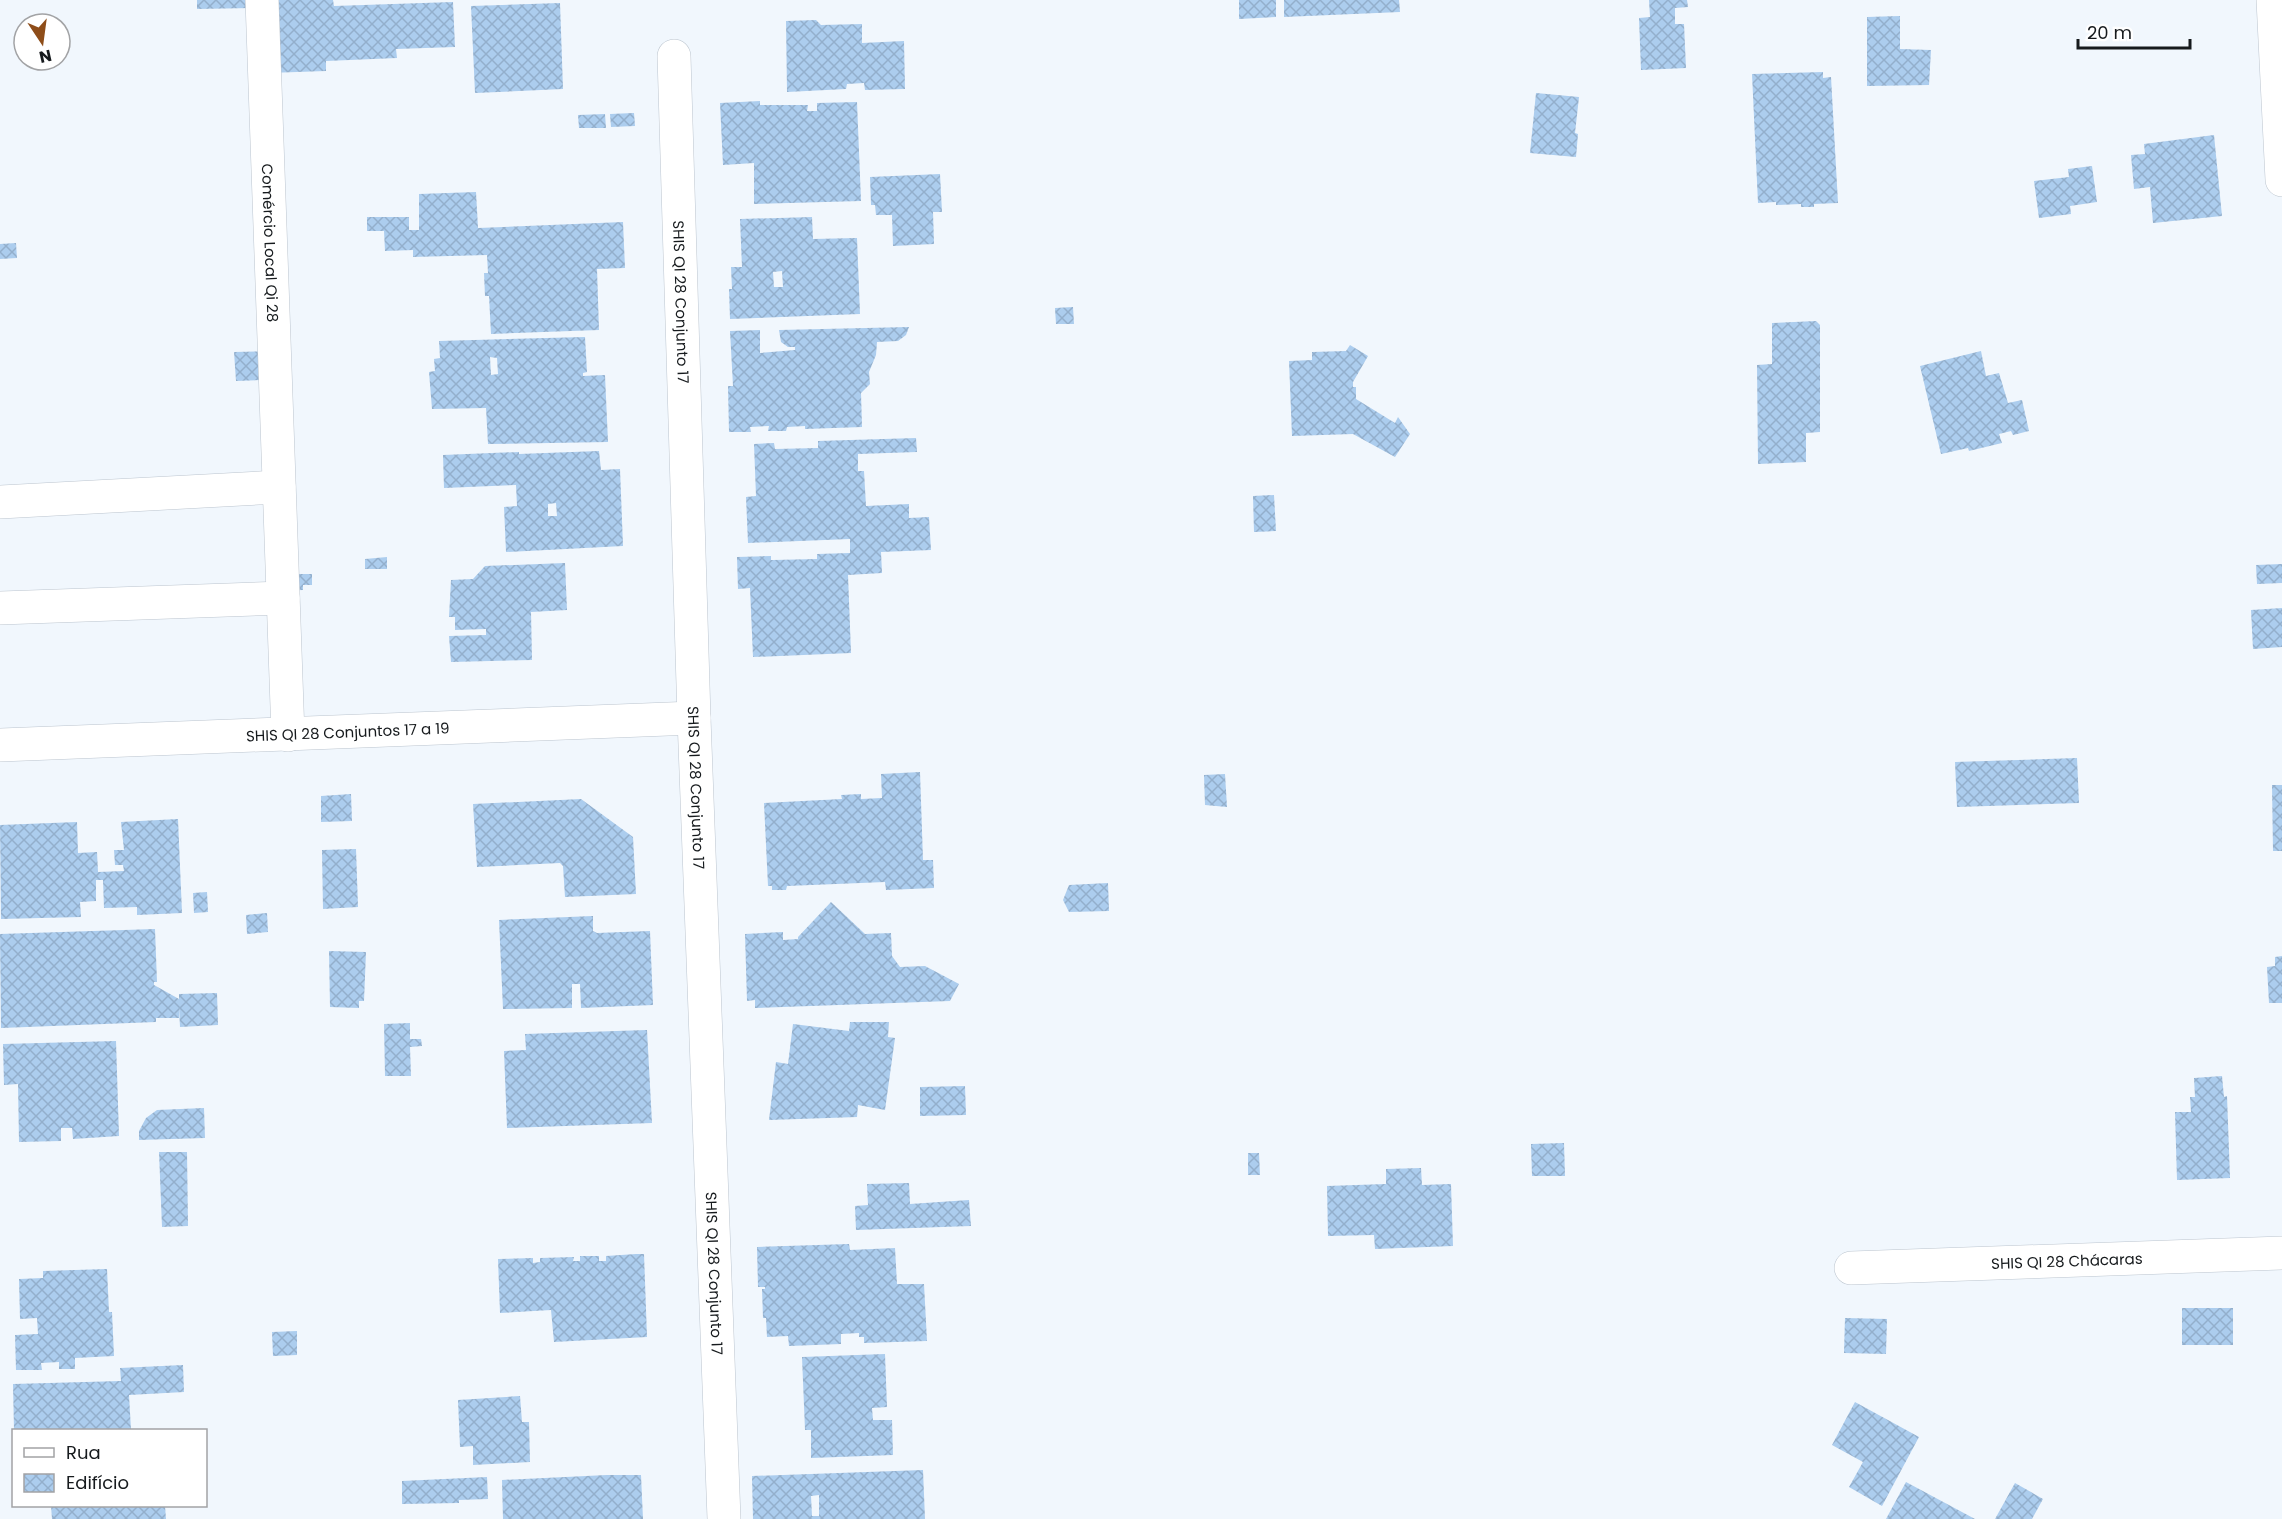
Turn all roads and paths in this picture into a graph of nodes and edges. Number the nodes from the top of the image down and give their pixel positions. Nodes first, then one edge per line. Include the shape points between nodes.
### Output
1 (262, 0) edge
2 (2273, 0) edge
3 (675, 56) dead end
4 (2282, 180) edge
5 (279, 487) junction
6 (0, 502) edge
7 (283, 598) junction
8 (0, 608) edge
9 (694, 718) junction
10 (288, 735) junction
11 (0, 746) edge
12 (2282, 1253) edge
13 (1851, 1268) dead end
14 (724, 1519) edge

1 - 5 street, Comércio Local Qi 28
2 - 4 street
3 - 9 street, SHIS QI 28 Conjunto 17
5 - 6 street
5 - 7 street, Comércio Local Qi 28
7 - 8 street
7 - 10 street, Comércio Local Qi 28
9 - 10 street, SHIS QI 28 Conjuntos 17 a 19
9 - 14 street, SHIS QI 28 Conjunto 17
10 - 11 street, SHIS QI 28 Conjuntos 17 a 19
12 - 13 street, SHIS QI 28 Chácaras

